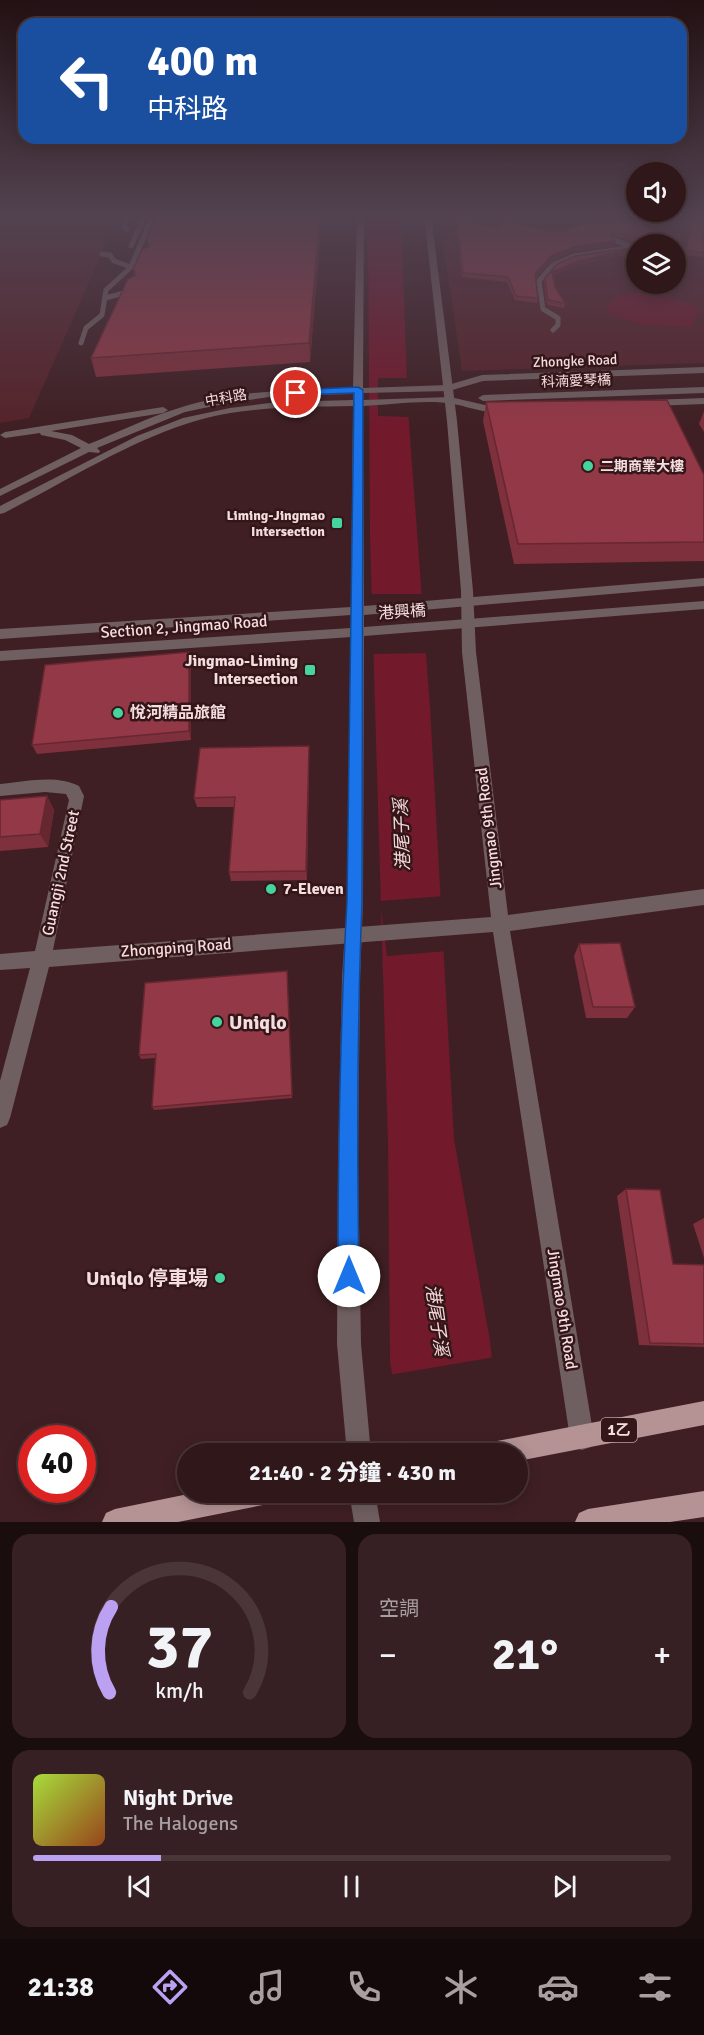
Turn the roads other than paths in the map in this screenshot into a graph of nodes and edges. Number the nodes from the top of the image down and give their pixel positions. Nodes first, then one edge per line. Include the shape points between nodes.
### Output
1 (110, 286) edge
2 (359, 286) edge
3 (436, 286) edge
4 (540, 286) edge
5 (135, 291) edge
6 (105, 298) junction
7 (553, 330) dead end
8 (81, 343) dead end
9 (704, 370) edge
10 (704, 380) edge
11 (449, 388) junction
12 (358, 390) junction
13 (704, 390) edge
14 (228, 400) junction
15 (450, 400) junction
16 (704, 401) edge
17 (358, 403) junction
18 (2, 435) edge
19 (90, 447) junction
20 (103, 456) junction
21 (0, 493) edge
22 (0, 511) edge
23 (704, 582) edge
24 (468, 602) junction
25 (704, 605) edge
26 (362, 610) junction
27 (468, 623) junction
28 (364, 632) junction
29 (0, 634) edge
30 (0, 656) edge
31 (0, 790) edge
32 (704, 897) edge
33 (500, 924) junction
34 (353, 936) junction
35 (41, 958) junction
36 (0, 962) edge
37 (0, 1118) edge
38 (704, 1413) edge
39 (582, 1438) junction
40 (358, 1443) edge
41 (528, 1448) edge
42 (209, 1503) edge
43 (364, 1503) edge
44 (704, 1504) edge
45 (115, 1522) edge
46 (367, 1522) edge
47 (588, 1522) edge

1 - 6 lane
2 - 12 street
3 - 11 street, Jingmao 9th Road
4 - 7 lane via 543,309 558,318
5 - 6 lane
6 - 8 lane via 102,315 86,328
9 - 11 street, Zhongke Road via 482,378
10 - 11 street, 科湳愛琴橋
11 - 12 street, 中科路
11 - 15 street, Jingmao 9th Road
12 - 14 street, 中科路 via 276,393
12 - 17 street
13 - 15 street, 科湳愛琴橋
14 - 18 street, 中科路
14 - 19 street, 中科路 via 182,410
15 - 16 street via 485,408
15 - 17 street, 中科路
15 - 24 street, Jingmao 9th Road
17 - 20 street, 中科路 via 277,405 230,411 187,420
17 - 26 street via 356,526
18 - 19 street, 中科路 via 58,435
19 - 20 street, 中科路
19 - 21 street
20 - 22 street
23 - 24 street
24 - 26 street, 港興橋
24 - 27 street, Jingmao 9th Road
25 - 27 street
26 - 28 street
26 - 29 street, Section 2, Jingmao Road
27 - 28 street, 港興橋
27 - 33 street, Jingmao 9th Road
28 - 30 street, Section 2, Jingmao Road
28 - 34 street
31 - 35 street, Guangji 2nd Street via 60,787 71,789 77,800
32 - 33 street, Zhongping Road
33 - 34 street, Zhongping Road
33 - 39 street, Jingmao 9th Road
34 - 35 street, Zhongping Road
34 - 40 street via 349,1333
35 - 36 street, Zhongping Road
35 - 37 street
38 - 39 main road, 1乙
39 - 41 main road, 1乙
42 - 45 main road
43 - 46 street
44 - 47 main road

